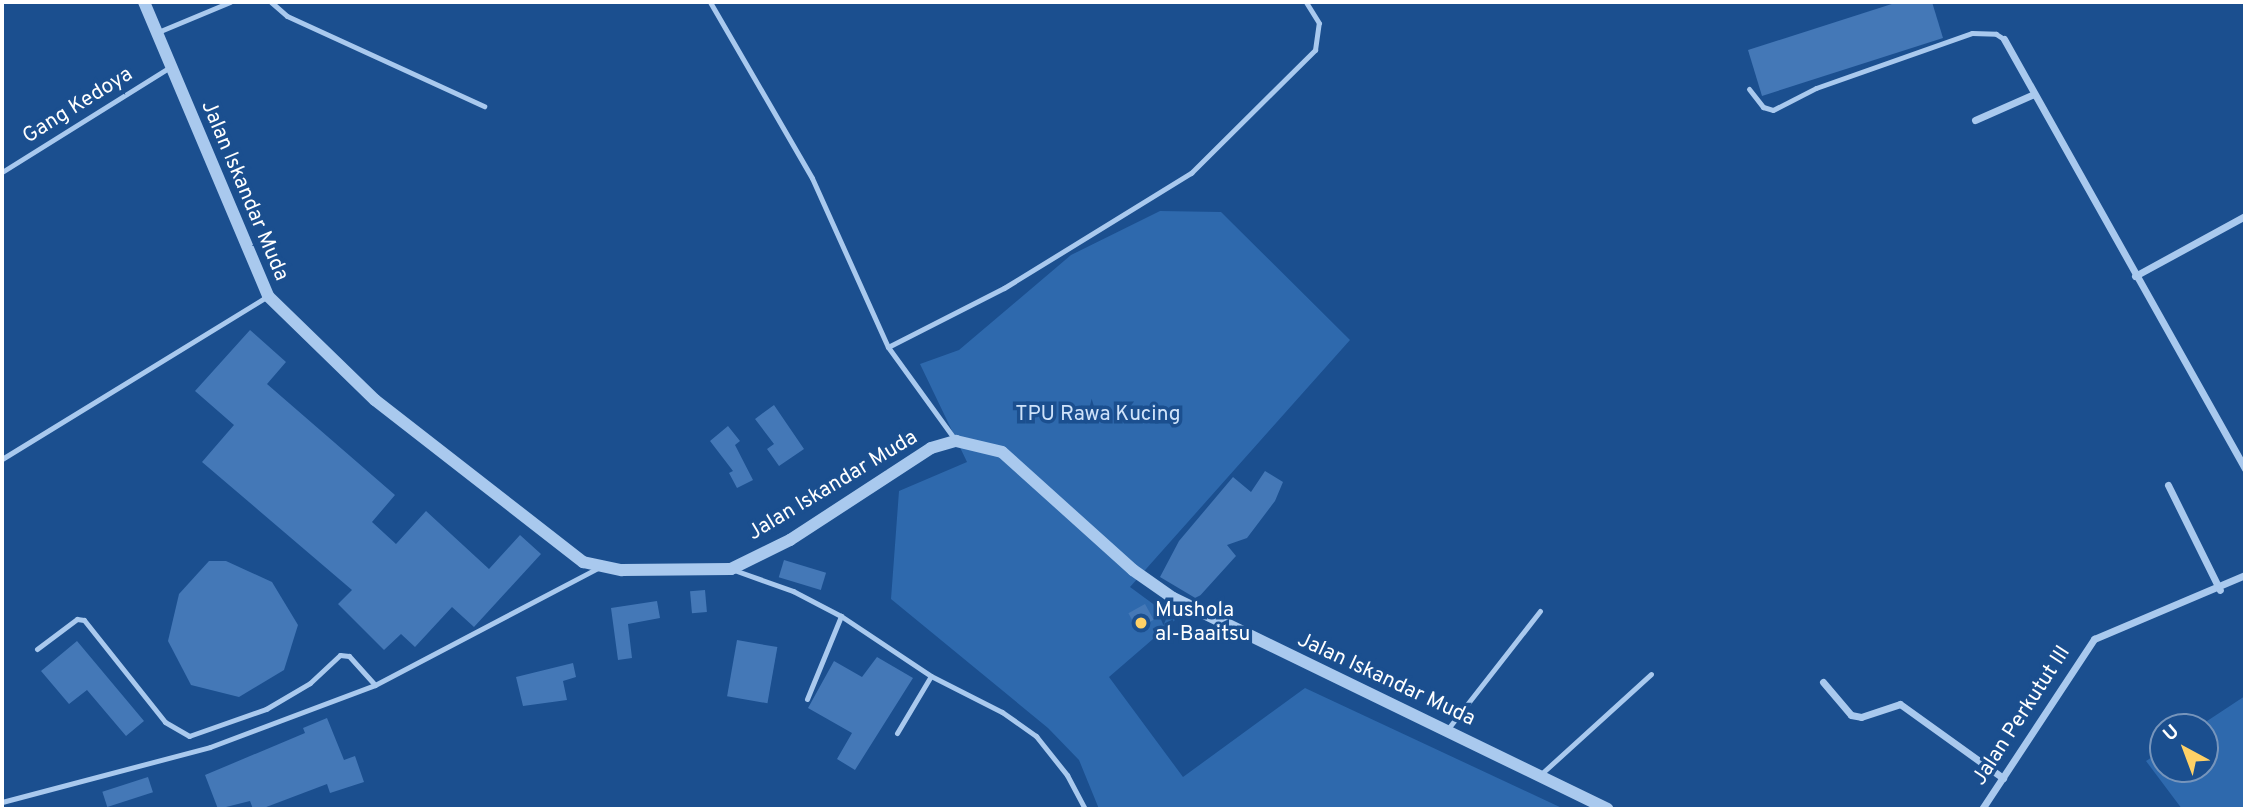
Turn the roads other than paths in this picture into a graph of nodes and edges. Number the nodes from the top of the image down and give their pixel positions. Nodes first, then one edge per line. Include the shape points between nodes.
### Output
1 (144, 2) edge
2 (230, 2) edge
3 (271, 2) edge
4 (710, 2) edge
5 (1306, 2) edge
6 (157, 33) junction
7 (2004, 39) joint
8 (170, 67) junction
9 (1749, 89) dead end
10 (2035, 94) junction
11 (484, 107) dead end
12 (1975, 120) dead end
13 (2, 172) edge
14 (2245, 216) edge
15 (2135, 275) junction
16 (268, 296) junction
17 (888, 347) junction
18 (956, 441) junction
19 (2, 459) edge
20 (2245, 469) edge
21 (2168, 485) dead end
22 (597, 568) junction
23 (731, 569) junction
24 (2245, 575) edge
25 (2220, 590) junction
26 (1540, 611) dead end
27 (841, 616) junction
28 (37, 649) dead end
29 (1651, 674) dead end
30 (931, 676) junction
31 (1823, 682) dead end
32 (374, 685) junction
33 (807, 699) dead end
34 (1447, 731) junction
35 (897, 733) dead end
36 (1539, 775) junction
37 (2003, 778) junction
38 (2, 802) edge
39 (1085, 809) edge
40 (1606, 809) edge
41 (1982, 809) edge

1 - 6 street, Jalan Iskandar Muda
2 - 6 lane
3 - 11 lane via 287,16
4 - 17 lane via 812,178
5 - 17 lane via 1319,23 1315,50 1191,173 1004,288
6 - 8 street, Jalan Iskandar Muda
7 - 9 lane via 1972,33 1816,88 1773,110 1763,107
7 - 10 street
8 - 13 lane, Gang Kedoya
8 - 16 street, Jalan Iskandar Muda
10 - 12 street
10 - 15 street
14 - 15 street
15 - 20 street
16 - 19 lane
16 - 22 street, Jalan Iskandar Muda via 375,400
17 - 18 lane
18 - 23 street, Jalan Iskandar Muda via 931,448 790,540
18 - 34 street, Jalan Iskandar Muda via 1002,452 1133,570 1173,598
21 - 25 street
22 - 23 street, Jalan Iskandar Muda
22 - 32 lane
23 - 27 lane via 793,591
24 - 25 street, Jalan Perkutut III
25 - 37 street, Jalan Perkutut III via 2094,639
26 - 34 lane
27 - 30 lane
27 - 33 lane
28 - 32 lane via 76,619 83,620 165,722 189,736 266,709 310,683 340,655 349,656
29 - 36 lane
30 - 35 lane
30 - 39 lane via 1002,712 1036,737 1067,775
31 - 37 street via 1851,715 1861,717 1900,704
32 - 38 lane via 210,747
34 - 36 street, Jalan Iskandar Muda
36 - 40 street, Jalan Iskandar Muda
37 - 41 street, Jalan Perkutut III

